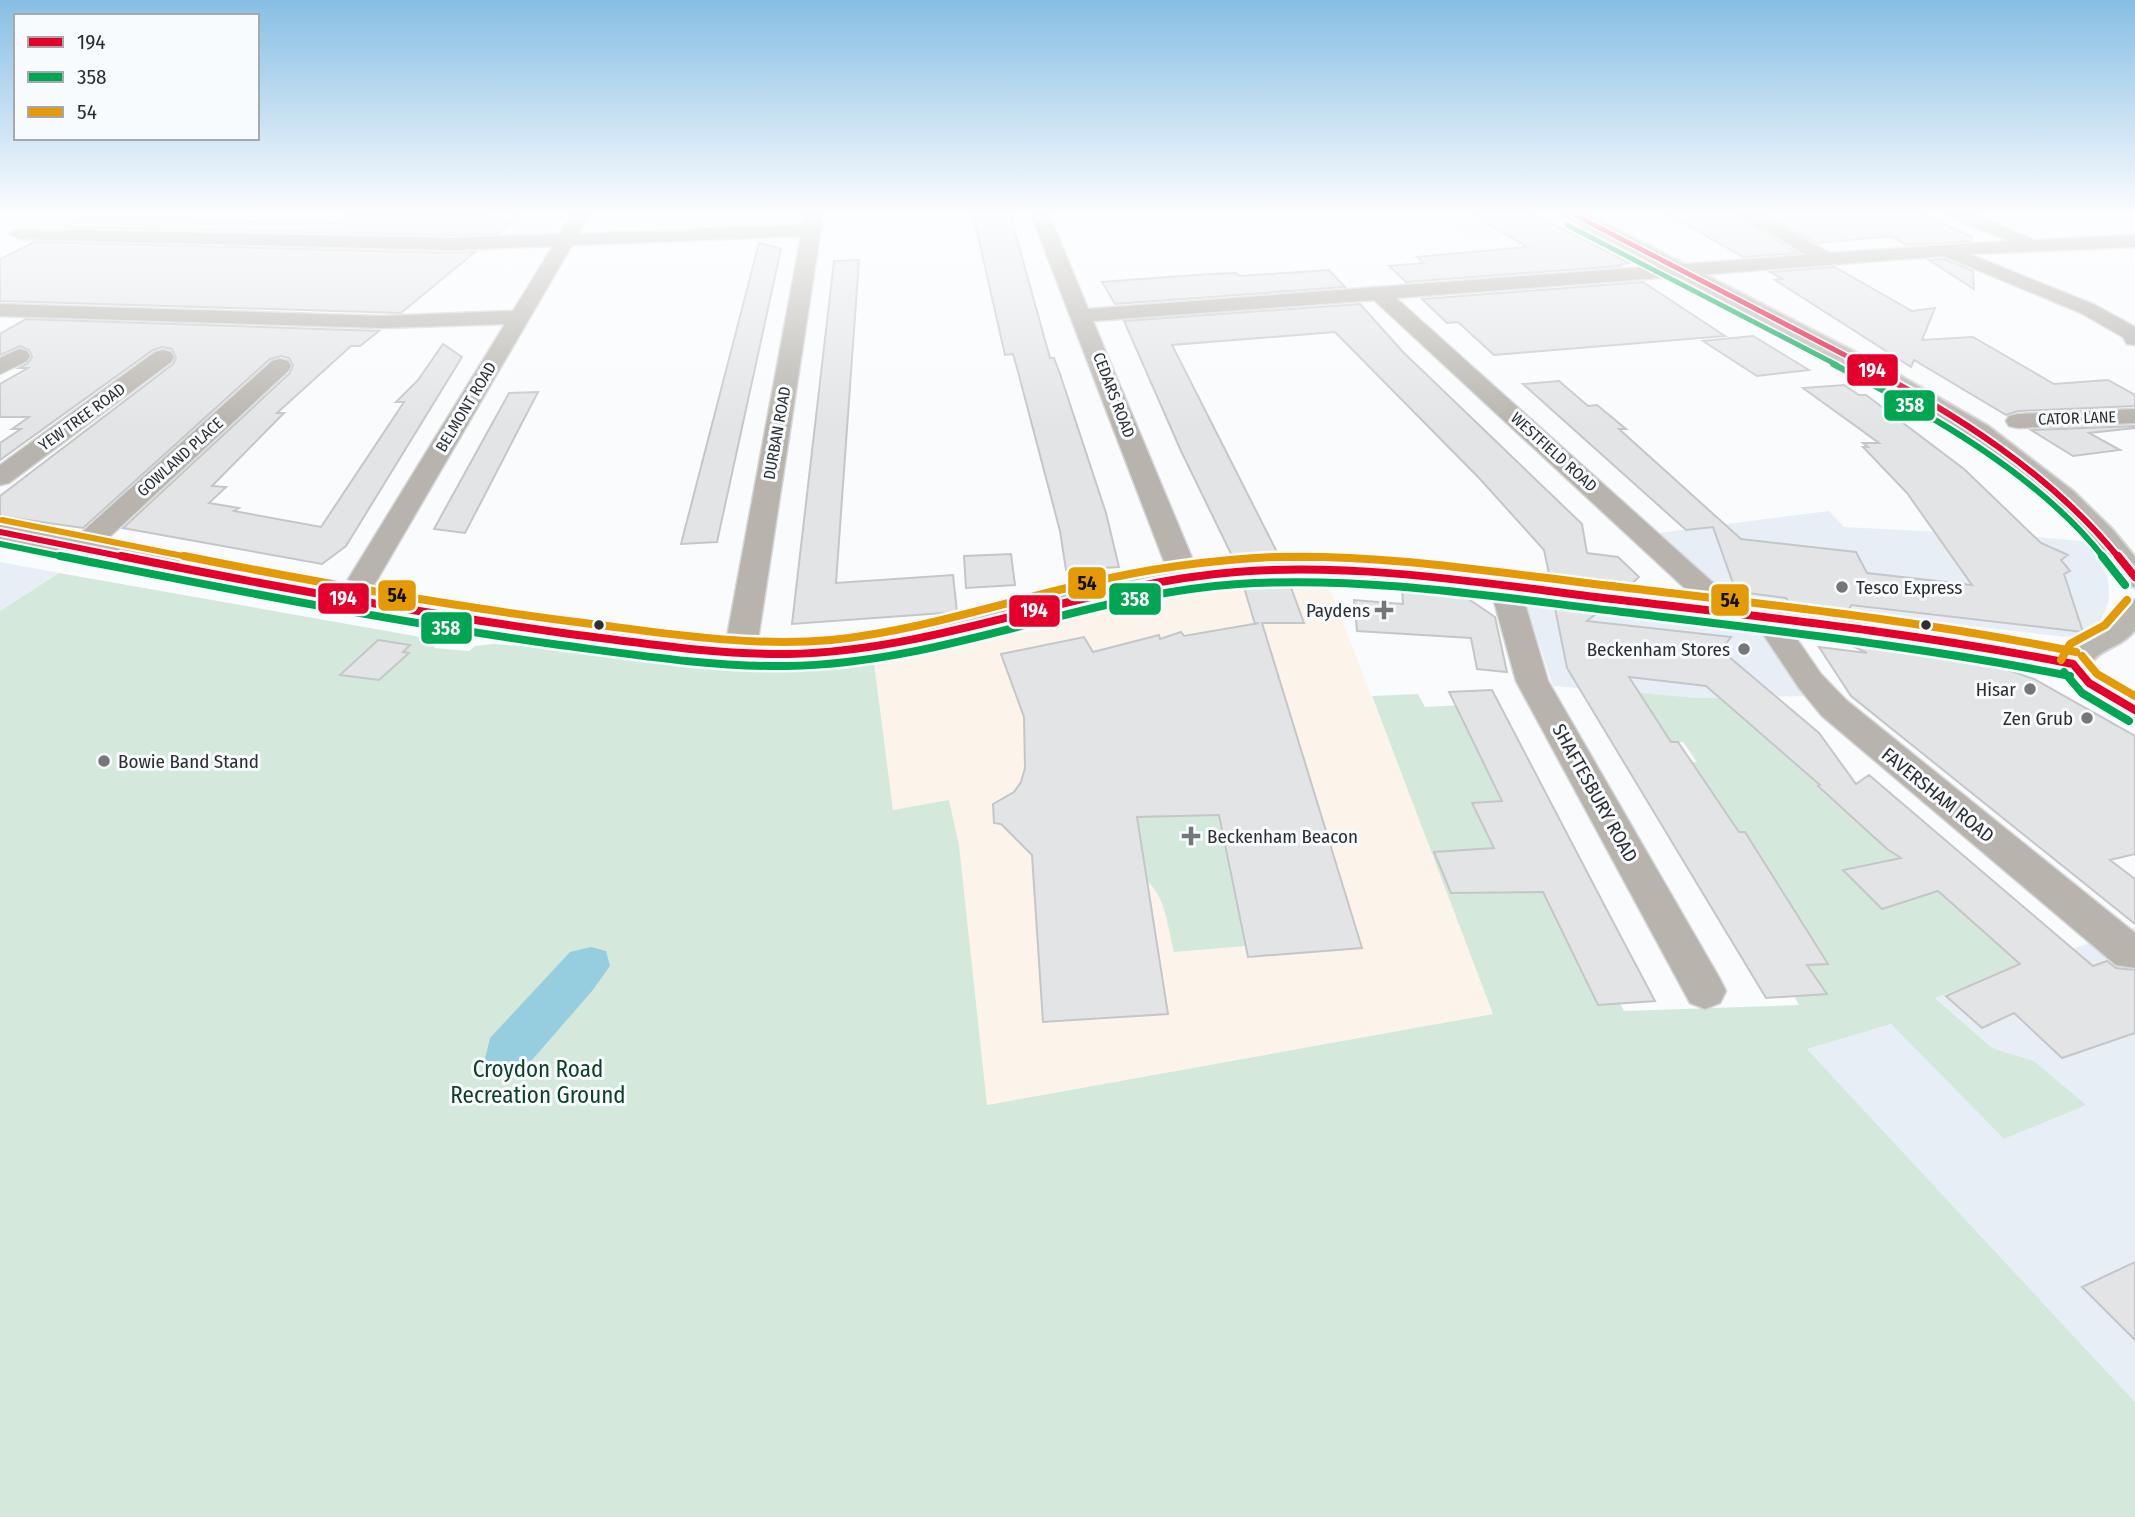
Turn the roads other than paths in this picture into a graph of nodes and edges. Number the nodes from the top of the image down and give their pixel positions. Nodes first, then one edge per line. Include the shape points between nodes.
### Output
1 (538, 285) edge
2 (802, 285) edge
3 (1070, 285) edge
4 (1480, 285) edge
5 (1708, 285) edge
6 (2029, 285) edge
7 (1380, 294) junction
8 (0, 310) edge
9 (1083, 316) junction
10 (519, 317) junction
11 (2135, 339) edge
12 (163, 357) dead end
13 (280, 366) dead end
14 (2135, 416) edge
15 (2018, 421) dead end
16 (0, 477) edge
17 (0, 532) edge
18 (81, 548) junction
19 (1185, 577) junction
20 (2135, 577) edge
21 (1505, 587) junction
22 (351, 599) junction
23 (2135, 610) edge
24 (1728, 612) junction
25 (1766, 616) junction
26 (740, 653) junction
27 (2073, 664) junction
28 (2135, 710) edge
29 (2131, 953) dead end
30 (1705, 991) dead end

1 - 10 street, BELMONT ROAD
2 - 26 street, DURBAN ROAD
3 - 9 street, CEDARS ROAD
4 - 7 street
5 - 20 main road via 1898,383 1975,430 2074,505
6 - 11 street via 2088,309
7 - 9 street
7 - 24 street, WESTFIELD ROAD
8 - 10 street via 381,322
9 - 19 street, CEDARS ROAD
10 - 22 street, BELMONT ROAD
12 - 16 street, YEW TREE ROAD
13 - 18 street, GOWLAND PLACE
14 - 15 street, CATOR LANE
17 - 18 main road
18 - 22 main road
19 - 21 main road via 1307,572
19 - 26 main road via 1099,592 910,643 825,654
21 - 24 main road
21 - 30 street, SHAFTESBURY ROAD via 1532,681
22 - 26 main road via 475,622
23 - 27 main road via 2112,635 2082,649
24 - 25 main road
25 - 27 main road via 1921,634
25 - 29 street, FAVERSHAM ROAD via 1834,709
27 - 28 main road via 2088,683

